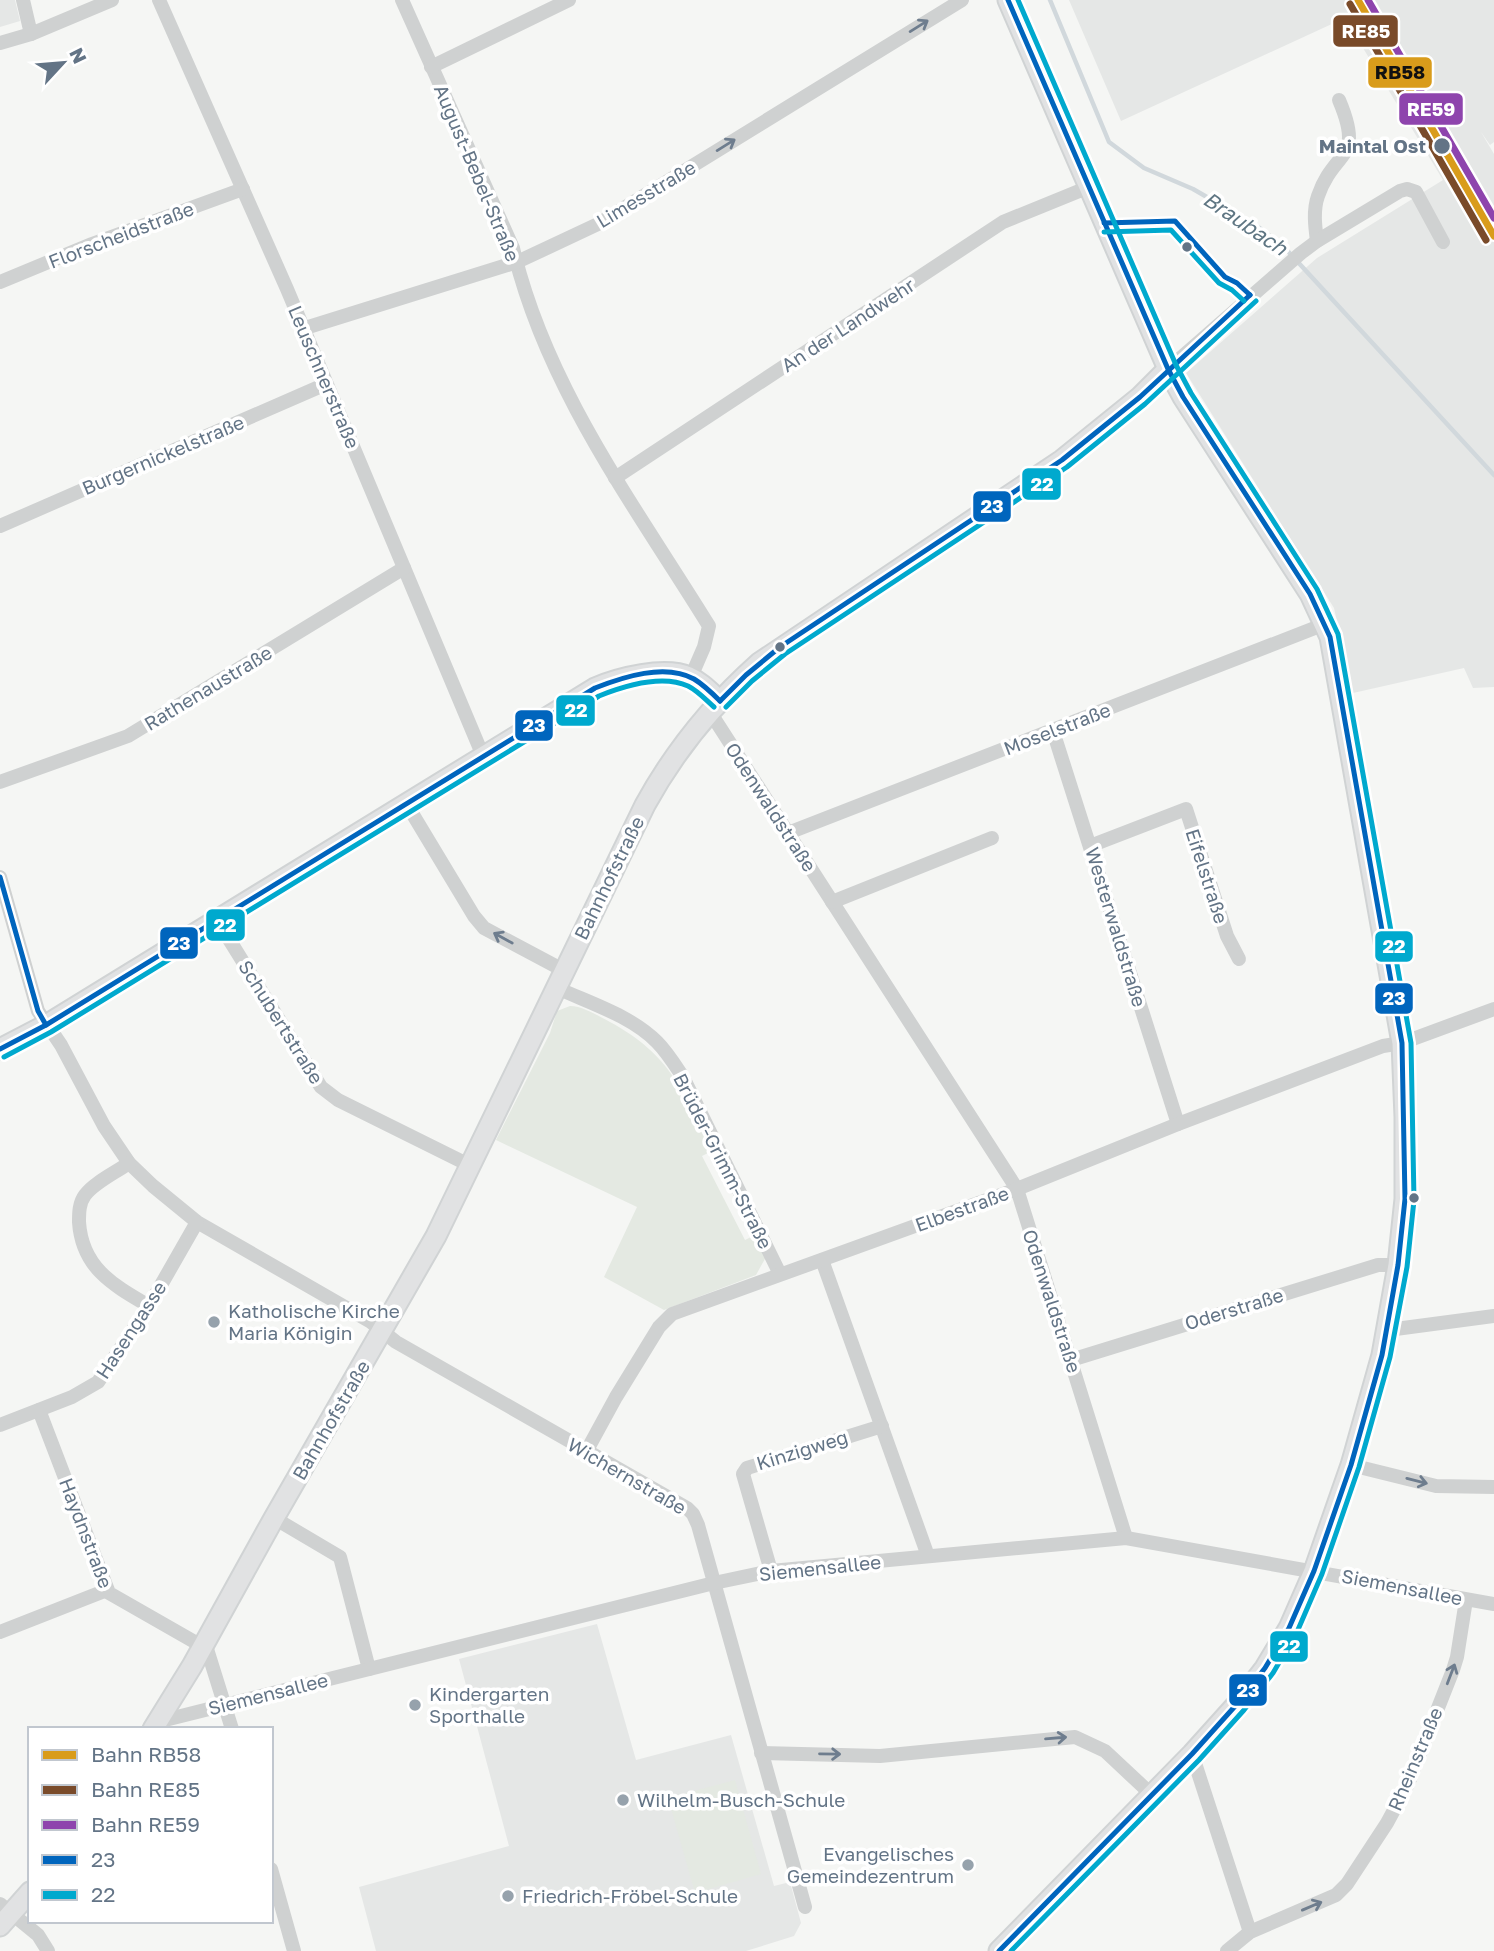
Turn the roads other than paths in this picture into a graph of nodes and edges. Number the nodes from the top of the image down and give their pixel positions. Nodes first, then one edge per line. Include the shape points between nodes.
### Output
1 (23, 0) edge
2 (113, 0) edge
3 (159, 0) edge
4 (402, 0) edge
5 (569, 0) edge
6 (962, 0) edge
7 (1008, 0) edge
8 (31, 34) junction
9 (0, 43) edge
10 (431, 67) junction
11 (1339, 100) dead end
12 (1089, 187) junction
13 (243, 189) junction
14 (1317, 241) junction
15 (1443, 242) dead end
16 (517, 262) junction
17 (0, 282) edge
18 (303, 329) junction
19 (1168, 369) junction
20 (326, 384) junction
21 (615, 478) junction
22 (0, 526) edge
23 (404, 568) junction
24 (1325, 624) junction
25 (691, 677) junction
26 (715, 707) junction
27 (1053, 731) junction
28 (483, 756) junction
29 (0, 782) edge
30 (406, 803) junction
31 (788, 833) junction
32 (992, 838) dead end
33 (1090, 846) junction
34 (0, 877) edge
35 (832, 902) junction
36 (216, 920) junction
37 (1239, 959) dead end
38 (559, 979) junction
39 (1494, 1009) edge
40 (46, 1025) junction
41 (1402, 1043) junction
42 (0, 1049) edge
43 (1178, 1124) junction
44 (129, 1163) junction
45 (471, 1166) junction
46 (1017, 1189) junction
47 (197, 1222) junction
48 (822, 1260) junction
49 (1398, 1265) junction
50 (780, 1274) junction
51 (149, 1306) junction
52 (1494, 1317) edge
53 (1388, 1330) junction
54 (383, 1332) junction
55 (1071, 1360) junction
56 (40, 1410) junction
57 (0, 1425) edge
58 (882, 1426) junction
59 (586, 1452) junction
60 (1351, 1465) junction
61 (1494, 1487) edge
62 (274, 1518) junction
63 (1126, 1538) junction
64 (928, 1556) junction
65 (771, 1571) junction
66 (1314, 1571) junction
67 (714, 1583) junction
68 (107, 1590) junction
69 (1466, 1600) junction
70 (1494, 1604) edge
71 (0, 1632) edge
72 (204, 1646) junction
73 (369, 1669) junction
74 (225, 1705) junction
75 (155, 1726) edge
76 (231, 1727) edge
77 (761, 1753) junction
78 (1192, 1754) junction
79 (1152, 1795) junction
80 (273, 1876) edge
81 (28, 1894) edge
82 (804, 1907) dead end
83 (4, 1914) edge
84 (1250, 1932) junction
85 (48, 1951) edge
86 (294, 1951) edge
87 (999, 1951) edge
88 (1227, 1951) edge

1 - 8 street
2 - 8 street
3 - 13 street, Leuschnerstraße
4 - 10 street, August-Bebel-Straße
5 - 10 street
16 -> 6 street, Limesstraße via 598,224
7 - 12 street
8 - 9 street
10 - 16 street, August-Bebel-Straße
11 - 14 street via 1349,140 1318,196
12 - 19 street
12 - 21 street, An der Landwehr via 1003,222
13 - 17 street, Florscheidstraße
13 - 18 street, Leuschnerstraße
14 - 15 street, Bahnhofstraße via 1407,189 1416,192
14 - 19 street, Bahnhofstraße
16 - 18 street, Limesstraße
16 - 21 street, August-Bebel-Straße via 560,377
18 - 20 street, Leuschnerstraße
19 - 24 street
19 - 26 street, Bahnhofstraße via 1062,460 780,647
20 - 22 street, Burgernickelstraße
20 - 23 street, Leuschnerstraße
21 - 25 street, August-Bebel-Straße via 709,626
23 - 28 street, Leuschnerstraße
23 - 29 street, Rathenaustraße via 128,736
24 - 27 street, Moselstraße
24 - 41 street
25 - 26 street
25 - 28 street via 659,673 602,685
26 - 31 street, Odenwaldstraße
26 - 38 street, Bahnhofstraße via 661,776
27 - 31 street, Moselstraße
27 - 33 street, Westerwaldstraße
28 - 30 street
30 - 36 street
38 -> 30 street, Brüder-Grimm-Straße via 484,928
31 - 35 street, Odenwaldstraße
32 - 35 street
33 - 37 street, Eifelstraße via 1186,809 1227,936
33 - 43 street, Westerwaldstraße
34 - 40 street, Wichernstraße
35 - 46 street, Odenwaldstraße
36 - 40 street
36 - 45 street, Schubertstraße via 321,1087 338,1100
38 - 45 street, Bahnhofstraße
38 - 50 street, Brüder-Grimm-Straße via 633,1023 670,1057
39 - 41 street, Elbestraße
40 - 42 street
40 - 44 street, Wichernstraße
41 - 43 street, Elbestraße via 1383,1046
41 - 49 street via 1405,1182
43 - 46 street, Elbestraße
44 - 47 street, Wichernstraße
44 - 51 street via 80,1203 82,1241 99,1273
45 - 54 street, Bahnhofstraße
46 - 48 street, Elbestraße
46 - 55 street, Odenwaldstraße
47 - 51 street, Hasengasse
47 - 54 street, Wichernstraße
48 - 50 street, Elbestraße
48 - 58 street
49 - 53 street
49 - 55 street, Oderstraße via 1378,1265
50 - 59 street, Elbestraße via 665,1319
51 - 56 street, Hasengasse via 98,1382
52 - 53 street
53 - 60 street
54 - 59 street, Wichernstraße
54 - 62 street, Bahnhofstraße
55 - 63 street, Odenwaldstraße
56 - 57 street, Hasengasse
56 - 68 street, Haydnstraße
58 - 64 street
58 - 65 street, Kinzigweg via 747,1468 743,1474
59 - 67 street, Wichernstraße via 687,1508 698,1525
60 -> 61 street via 1436,1486
60 - 66 street
62 - 72 street, Bahnhofstraße
62 - 73 street via 340,1557
63 - 64 street, Siemensallee
63 - 66 street, Siemensallee
64 - 65 street, Siemensallee
65 - 67 street, Siemensallee
66 - 69 street, Siemensallee
66 - 78 street via 1265,1668
67 - 73 street, Siemensallee
67 - 77 street, Wichernstraße
68 - 71 street
68 - 72 street, Haydnstraße
69 - 70 street, Siemensallee
84 -> 69 street, Rheinstraße via 1336,1895 1387,1824 1408,1784 1453,1670
72 - 74 street via 212,1658
72 - 75 street, Bahnhofstraße
73 - 74 street, Siemensallee
74 - 75 street, Siemensallee
74 - 76 street
77 -> 79 street via 880,1756 1075,1737 1105,1751
77 - 82 street, Wichernstraße
78 - 79 street
78 - 84 street
79 - 87 street
80 - 86 street
81 - 83 street
83 - 85 street via 38,1935
84 - 88 street, Rheinstraße

